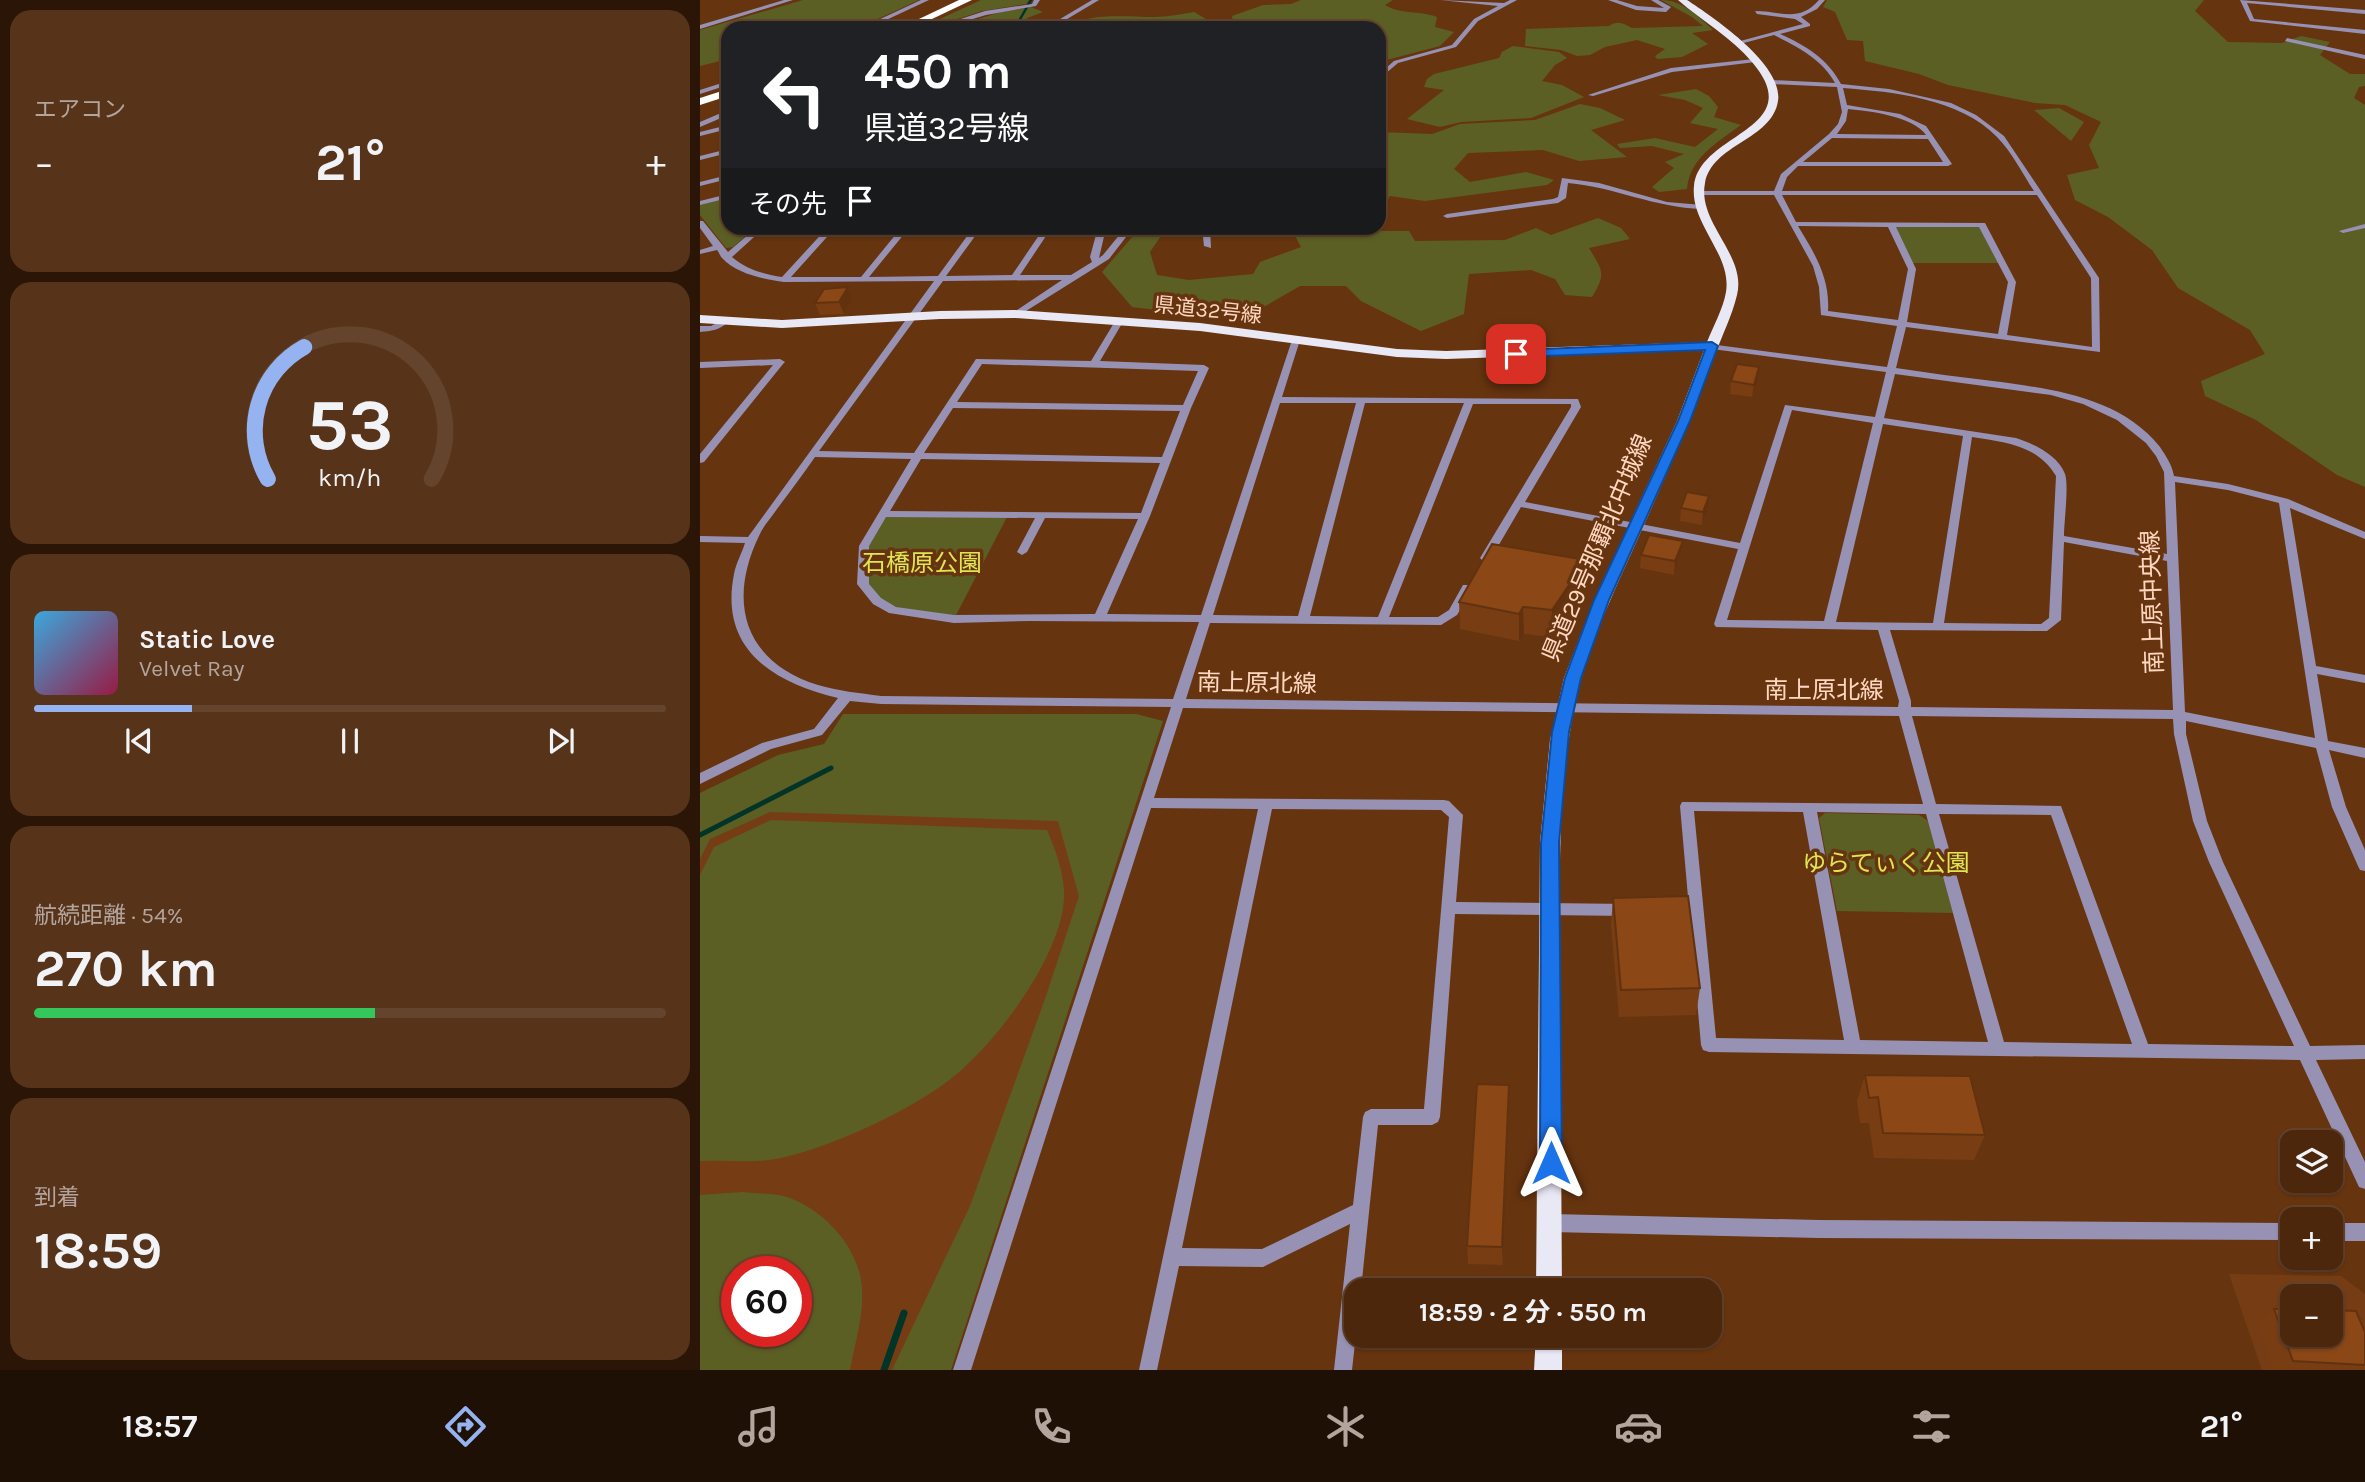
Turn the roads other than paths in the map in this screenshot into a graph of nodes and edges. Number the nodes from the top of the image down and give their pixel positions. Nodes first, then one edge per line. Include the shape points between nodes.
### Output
1 (926, 0) edge
2 (950, 0) edge
3 (967, 0) edge
4 (1096, 0) edge
5 (1443, 0) edge
6 (1514, 0) edge
7 (1611, 0) edge
8 (1654, 0) edge
9 (1682, 0) edge
10 (1822, 0) edge
11 (786, 1) edge
12 (2243, 1) edge
13 (1035, 2) edge
14 (1505, 5) junction
15 (1756, 12) dead end
16 (2365, 12) edge
17 (1797, 17) junction
18 (891, 21) edge
19 (894, 21) edge
20 (920, 21) edge
21 (959, 21) edge
22 (1060, 21) edge
23 (702, 26) edge
24 (2365, 32) edge
25 (1776, 34) junction
26 (2287, 40) dead end
27 (1737, 43) junction
28 (2360, 47) dead end
29 (2353, 55) junction
30 (2365, 57) edge
31 (1754, 61) junction
32 (1386, 71) edge
33 (1771, 82) junction
34 (721, 84) edge
35 (1841, 85) junction
36 (700, 92) edge
37 (721, 94) edge
38 (1591, 96) dead end
39 (700, 102) edge
40 (721, 102) edge
41 (1844, 106) junction
42 (700, 110) edge
43 (721, 115) edge
44 (700, 125) edge
45 (721, 129) edge
46 (700, 134) edge
47 (1829, 136) junction
48 (1932, 136) junction
49 (721, 153) edge
50 (700, 158) edge
51 (1796, 164) junction
52 (721, 179) edge
53 (700, 184) edge
54 (1699, 193) junction
55 (1777, 193) junction
56 (2039, 193) junction
57 (721, 198) edge
58 (700, 203) edge
59 (1702, 206) junction
60 (1447, 216) dead end
61 (700, 223) edge
62 (1793, 224) junction
63 (1891, 224) junction
64 (2365, 226) edge
65 (2343, 231) dead end
66 (752, 235) edge
67 (825, 235) edge
68 (899, 235) edge
69 (972, 235) edge
70 (1044, 235) edge
71 (1099, 235) edge
72 (1123, 235) edge
73 (1207, 235) edge
74 (1208, 246) dead end
75 (718, 247) junction
76 (700, 251) edge
77 (726, 258) junction
78 (1097, 262) junction
79 (1073, 276) junction
80 (1015, 277) junction
81 (942, 278) junction
82 (784, 279) junction
83 (863, 279) junction
84 (1015, 314) junction
85 (914, 316) junction
86 (700, 319) edge
87 (1120, 320) junction
88 (724, 322) junction
89 (1902, 325) junction
90 (700, 328) edge
91 (2002, 336) junction
92 (1296, 340) junction
93 (1712, 346) junction
94 (1094, 364) junction
95 (700, 365) edge
96 (1889, 370) junction
97 (1276, 400) junction
98 (1361, 401) junction
99 (1469, 402) junction
100 (949, 405) junction
101 (1186, 408) junction
102 (1877, 421) junction
103 (1968, 434) junction
104 (813, 454) junction
105 (918, 455) junction
106 (700, 460) edge
107 (1166, 460) junction
108 (2169, 478) junction
109 (2284, 501) junction
110 (1520, 504) junction
111 (883, 514) junction
112 (1042, 514) junction
113 (1145, 516) junction
114 (1635, 526) junction
115 (2365, 536) edge
116 (2058, 538) junction
117 (700, 539) edge
118 (750, 540) junction
119 (1744, 547) junction
120 (1022, 552) dead end
121 (2172, 558) junction
122 (1479, 569) edge
123 (1473, 579) edge
124 (1099, 618) junction
125 (1205, 620) junction
126 (1303, 620) junction
127 (1381, 620) junction
128 (1829, 625) junction
129 (1883, 626) junction
130 (1938, 626) junction
131 (2311, 668) junction
132 (2365, 679) edge
133 (846, 697) junction
134 (1178, 703) junction
135 (1565, 709) junction
136 (1904, 711) junction
137 (2178, 715) junction
138 (2322, 744) junction
139 (2365, 753) edge
140 (700, 779) edge
141 (1147, 803) junction
142 (1266, 804) junction
143 (1809, 807) junction
144 (1931, 808) junction
145 (2365, 866) edge
146 (1449, 908) junction
147 (1550, 908) junction
148 (1641, 910) edge
149 (1853, 1047) junction
150 (1998, 1049) junction
151 (2142, 1050) junction
152 (2303, 1052) junction
153 (2365, 1052) edge
154 (2365, 1181) edge
155 (1360, 1210) junction
156 (1551, 1223) junction
157 (2280, 1232) edge
158 (2343, 1232) edge
159 (2365, 1232) edge
160 (1172, 1257) junction
161 (1549, 1278) edge
162 (1549, 1348) edge
163 (962, 1370) edge
164 (1148, 1370) edge
165 (1343, 1370) edge
166 (1548, 1370) edge

1 - 18 street
2 - 19 highway
3 - 20 highway
4 - 22 street
5 - 14 street
6 - 14 street
7 - 8 street via 1636,8 1668,7
9 - 27 main road
10 - 17 street
11 - 23 street
12 - 16 street
12 - 24 street via 2252,20
13 - 21 street
14 - 32 street via 1476,20 1454,46 1396,62
15 - 17 street
17 - 25 street via 1808,25
25 - 27 street
25 - 35 street via 1808,50
26 - 29 street
27 - 31 main road
28 - 29 street
29 - 30 street
31 - 33 main road
31 - 38 street via 1671,69
33 - 35 street
33 - 54 main road via 1774,96 1767,114 1712,161 1701,177
34 - 36 street
35 - 41 street
35 - 56 street via 1917,97 1975,117 1998,134
37 - 39 highway
40 - 42 highway
41 - 47 street via 1847,112
41 - 48 street via 1898,114
43 - 44 street
45 - 46 street
47 - 48 street
47 - 51 street
48 - 51 street via 1948,164
49 - 50 street
51 - 55 street
52 - 53 street
54 - 55 street
54 - 59 main road, 県道29号那覇北中城線
55 - 56 street
55 - 62 street
56 - 91 street via 2095,278 2097,350
57 - 58 street
59 - 60 street via 1665,205 1586,181 1565,180 1562,198 1555,201
59 - 93 main road, 県道29号那覇北中城線 via 1724,250 1732,281
61 - 75 street
62 - 63 street
62 - 89 street via 1822,274 1824,313
63 - 89 street via 1912,269
63 - 91 street via 1982,225 2011,282
64 - 65 street
66 - 77 street
67 - 82 street
68 - 83 street
69 - 81 street
70 - 80 street
71 - 78 street
72 - 78 street
73 - 74 street
75 - 76 street
75 - 77 street
77 - 82 street via 740,269
78 - 79 street
79 - 80 street
79 - 84 street
80 - 81 street
81 - 83 street
81 - 85 street
82 - 83 street
84 - 85 main road, 県道32号線
84 - 87 main road, 県道32号線
85 - 88 main road, 県道32号線 via 782,324
85 - 104 street, 南上原北線
86 - 88 main road, 県道32号線
87 - 92 main road, 県道32号線
87 - 94 street
88 - 90 street
89 - 91 street
89 - 96 street
92 - 93 main road, 県道32号線 via 1446,355
92 - 97 street
93 - 96 street, 南上原中央線
93 - 114 main road, 県道29号那覇北中城線 via 1684,421
94 - 100 street via 979,361
94 - 101 street via 1204,368
95 - 106 street via 780,362
96 - 102 street
96 - 108 street, 南上原中央線 via 2080,400 2143,434 2163,458
97 - 98 street
97 - 125 street
98 - 99 street
98 - 126 street
99 - 110 street via 1575,401 1576,407
99 - 127 street
100 - 101 street
100 - 105 street
101 - 107 street
102 - 103 street
102 - 119 street via 1788,407
102 - 128 street
103 - 116 street via 2015,442 2052,462 2061,476
103 - 130 street
104 - 105 street
104 - 118 street, 南上原北線
105 - 107 street
105 - 111 street
107 - 113 street
108 - 109 street
108 - 121 street, 南上原中央線
109 - 115 street
109 - 131 street
110 - 114 street
110 - 122 street
111 - 112 street
111 - 124 street via 864,546 863,584 877,601 893,610 954,619
112 - 113 street
112 - 120 street
113 - 124 street
114 - 119 street
114 - 135 main road, 県道29号那覇北中城線 via 1587,639
116 - 121 street
116 - 130 street via 2054,620 2050,625
117 - 118 street
118 - 133 street, 南上原北線 via 729,584 728,610 735,634 754,657 777,674
119 - 128 street via 1720,624
121 - 137 street, 南上原中央線
123 - 127 street via 1453,612 1441,621
124 - 125 street
125 - 126 street
125 - 134 street
126 - 127 street
128 - 129 street
129 - 130 street
129 - 136 street
131 - 132 street
131 - 138 street
133 - 134 street, 南上原北線
133 - 140 street via 818,732 767,746
134 - 135 street, 南上原北線
134 - 141 street
135 - 136 street, 南上原北線
135 - 147 main road, 県道29号那覇北中城線 via 1553,797
136 - 137 street, 南上原北線
136 - 144 street
137 - 138 street, 南上原北線
137 - 152 street, 南上原中央線 via 2200,821
138 - 139 street, 南上原北線
138 - 145 street via 2339,807
141 - 142 street
141 - 163 street
142 - 146 street via 1444,805 1456,815
142 - 160 street
143 - 144 street
143 - 149 street
143 - 149 street via 1687,806 1689,911 1709,1045
144 - 150 street
144 - 151 street via 2056,810
146 - 147 street
146 - 155 street via 1432,1117 1371,1117
147 - 148 street
147 - 156 main road, 県道29号那覇北中城線
149 - 150 street
150 - 151 street
151 - 152 street
152 - 153 street
152 - 154 street, 南上原中央線
155 - 160 street via 1264,1258
155 - 165 street
156 - 157 street
156 - 161 main road, 県道29号那覇北中城線
158 - 159 street
160 - 164 street
162 - 166 main road

